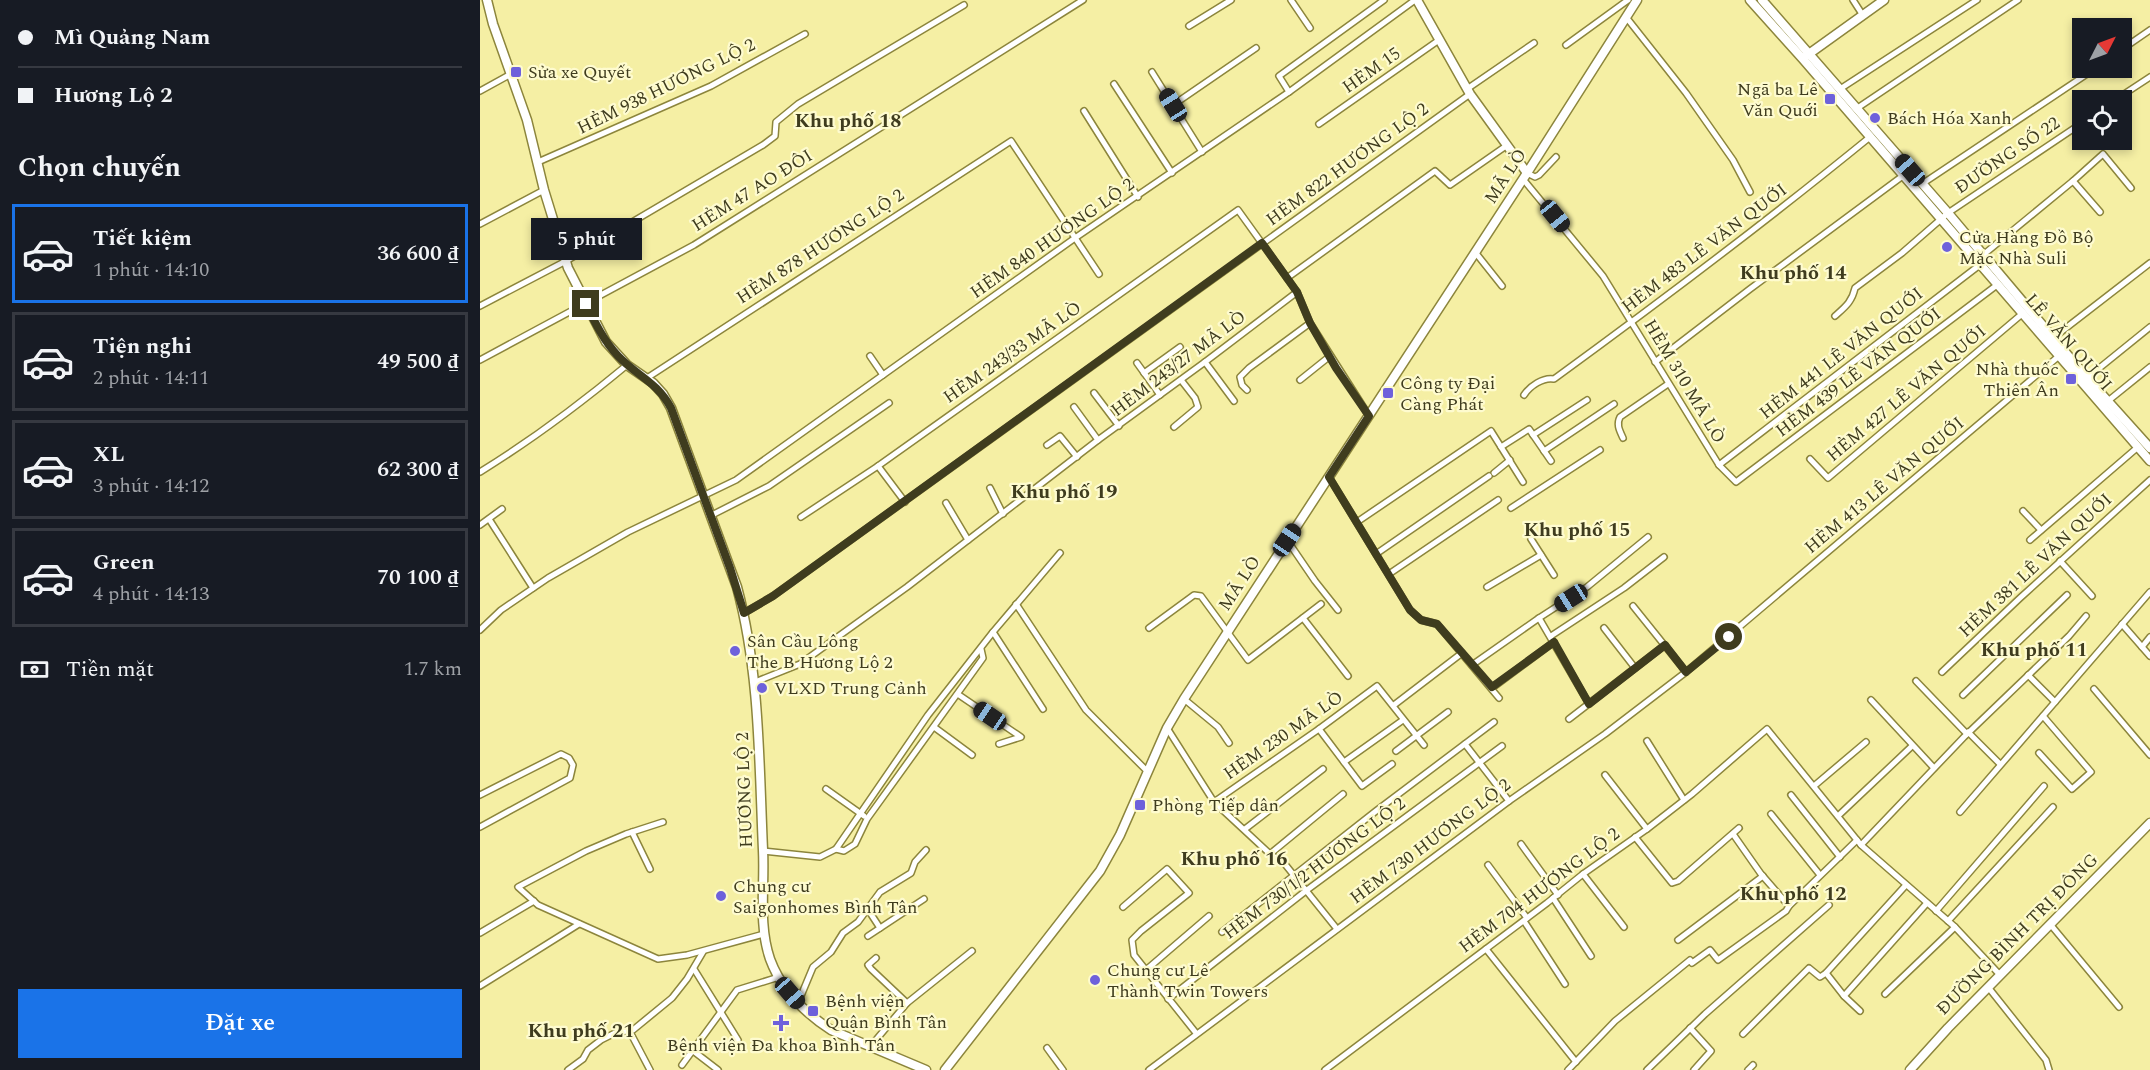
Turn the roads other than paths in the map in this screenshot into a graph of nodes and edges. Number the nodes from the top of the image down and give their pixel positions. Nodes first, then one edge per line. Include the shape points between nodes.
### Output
1 (487, 0) edge
2 (1083, 0) edge
3 (1231, 0) edge
4 (1291, 0) edge
5 (1384, 0) edge
6 (1416, 0) edge
7 (1628, 0) edge
8 (1636, 0) edge
9 (1750, 0) edge
10 (1762, 0) edge
11 (1853, 0) edge
12 (1884, 0) edge
13 (1977, 0) edge
14 (2018, 0) edge
15 (964, 5) dead end
16 (1862, 14) junction
17 (1626, 17) junction
18 (1189, 26) dead end
19 (1310, 28) dead end
20 (2150, 30) edge
21 (805, 34) dead end
22 (1439, 40) junction
23 (2132, 42) edge
24 (1534, 43) dead end
25 (1566, 45) dead end
26 (1256, 48) dead end
27 (1806, 56) junction
28 (1152, 72) dead end
29 (511, 74) junction
30 (2150, 77) edge
31 (2081, 78) edge
32 (1114, 84) dead end
33 (1840, 89) junction
34 (2130, 90) edge
35 (480, 91) edge
36 (1289, 92) junction
37 (1468, 92) junction
38 (1173, 105) junction
39 (1856, 109) junction
40 (1084, 111) dead end
41 (1319, 124) dead end
42 (2072, 130) edge
43 (1870, 137) junction
44 (1506, 146) junction
45 (1202, 152) junction
46 (1556, 158) dead end
47 (538, 162) junction
48 (1172, 173) junction
49 (1904, 175) junction
50 (1525, 176) junction
51 (2073, 181) junction
52 (1922, 184) junction
53 (2131, 188) dead end
54 (544, 190) junction
55 (1750, 192) dead end
56 (1138, 197) junction
57 (2100, 212) dead end
58 (1945, 216) junction
59 (480, 224) edge
60 (1075, 238) junction
61 (1262, 243) junction
62 (1475, 252) junction
63 (1983, 255) junction
64 (566, 261) junction
65 (2150, 263) edge
66 (1981, 264) junction
67 (1099, 274) dead end
68 (1287, 278) junction
69 (1997, 285) junction
70 (1502, 286) dead end
71 (1297, 292) junction
72 (2014, 298) junction
73 (586, 304) junction
74 (480, 306) edge
75 (1835, 315) dead end
76 (2022, 315) junction
77 (1632, 322) junction
78 (1310, 323) junction
79 (2150, 327) edge
80 (2053, 338) junction
81 (1180, 347) dead end
82 (870, 356) dead end
83 (1330, 356) junction
84 (2059, 356) junction
85 (480, 360) edge
86 (1206, 362) junction
87 (1655, 362) junction
88 (1137, 363) dead end
89 (627, 364) junction
90 (2150, 367) edge
91 (1144, 373) junction
92 (884, 375) junction
93 (647, 378) junction
94 (2087, 378) junction
95 (1300, 380) dead end
96 (1181, 381) junction
97 (1668, 384) junction
98 (1247, 390) dead end
99 (1094, 393) dead end
100 (1160, 395) junction
101 (1524, 395) dead end
102 (1587, 400) dead end
103 (1234, 401) dead end
104 (2105, 403) junction
105 (889, 404) dead end
106 (1614, 404) dead end
107 (1074, 407) dead end
108 (1369, 416) junction
109 (1119, 426) junction
110 (1174, 427) dead end
111 (1533, 435) junction
112 (1623, 438) dead end
113 (1098, 440) junction
114 (1047, 446) dead end
115 (1502, 447) junction
116 (2138, 447) junction
117 (2150, 448) edge
118 (1600, 450) dead end
119 (1544, 451) junction
120 (1077, 457) junction
121 (1810, 459) dead end
122 (1510, 460) junction
123 (1551, 461) dead end
124 (2150, 461) edge
125 (1719, 465) junction
126 (878, 466) junction
127 (480, 472) edge
128 (1329, 477) junction
129 (2150, 480) edge
130 (1523, 482) dead end
131 (1736, 482) joint
132 (990, 488) dead end
133 (703, 497) junction
134 (1498, 500) dead end
135 (905, 501) junction
136 (946, 503) dead end
137 (1511, 508) dead end
138 (502, 509) dead end
139 (2023, 511) dead end
140 (1003, 514) junction
141 (710, 516) junction
142 (801, 517) dead end
143 (489, 519) junction
144 (1357, 522) junction
145 (480, 525) edge
146 (2041, 530) junction
147 (1648, 537) dead end
148 (1532, 539) dead end
149 (968, 540) junction
150 (1287, 540) junction
151 (2030, 540) dead end
152 (1060, 553) dead end
153 (1376, 554) junction
154 (1541, 555) junction
155 (1664, 557) dead end
156 (2060, 561) junction
157 (1389, 574) junction
158 (1554, 575) dead end
159 (1487, 587) dead end
160 (533, 588) junction
161 (2150, 592) edge
162 (2067, 595) dead end
163 (2092, 596) dead end
164 (1016, 604) junction
165 (1321, 604) dead end
166 (1633, 606) dead end
167 (1338, 610) dead end
168 (744, 613) junction
169 (2086, 616) dead end
170 (1303, 618) junction
171 (1539, 618) junction
172 (2122, 624) junction
173 (1149, 627) dead end
174 (1604, 628) dead end
175 (480, 630) edge
176 (993, 632) junction
177 (1227, 632) junction
178 (1551, 636) junction
179 (1729, 637) joint
180 (2150, 637) edge
181 (1554, 642) junction
182 (1665, 645) junction
183 (2142, 647) junction
184 (981, 649) junction
185 (1462, 653) junction
186 (2150, 656) edge
187 (1472, 665) junction
188 (1635, 668) junction
189 (1686, 672) junction
190 (1942, 672) dead end
191 (2028, 675) junction
192 (1348, 676) dead end
193 (1916, 681) dead end
194 (755, 682) junction
195 (1492, 687) junction
196 (2094, 689) dead end
197 (958, 695) junction
198 (1963, 695) dead end
199 (1499, 698) dead end
200 (1184, 699) junction
201 (1871, 700) dead end
202 (2055, 702) junction
203 (1589, 704) junction
204 (1394, 705) junction
205 (1043, 709) dead end
206 (1448, 712) dead end
207 (2043, 716) junction
208 (1569, 719) dead end
209 (1403, 720) junction
210 (1494, 722) dead end
211 (934, 727) junction
212 (1167, 728) junction
213 (1319, 729) junction
214 (1967, 733) junction
215 (1417, 735) junction
216 (1647, 741) dead end
217 (1866, 742) dead end
218 (1229, 743) dead end
219 (999, 744) dead end
220 (1465, 744) junction
221 (1425, 746) dead end
222 (1502, 746) dead end
223 (1912, 746) junction
224 (1396, 751) dead end
225 (2039, 753) dead end
226 (972, 755) dead end
227 (2150, 755) edge
228 (1344, 762) junction
229 (1480, 762) junction
230 (1392, 764) dead end
231 (2000, 764) junction
232 (1934, 768) junction
233 (1323, 769) dead end
234 (1147, 771) junction
235 (1605, 775) dead end
236 (1814, 786) junction
237 (2044, 786) dead end
238 (826, 789) dead end
239 (480, 795) edge
240 (1343, 795) dead end
241 (1791, 795) dead end
242 (1684, 800) junction
243 (1509, 801) junction
244 (1214, 802) junction
245 (2053, 807) dead end
246 (1960, 812) dead end
247 (861, 814) junction
248 (1771, 814) dead end
249 (1838, 816) junction
250 (867, 819) junction
251 (663, 822) dead end
252 (2150, 824) edge
253 (480, 826) edge
254 (1739, 828) dead end
255 (1245, 829) junction
256 (1647, 830) junction
257 (632, 832) junction
258 (1733, 834) junction
259 (1635, 837) junction
260 (1859, 842) junction
261 (1521, 844) dead end
262 (836, 849) junction
263 (926, 850) dead end
264 (763, 851) junction
265 (1270, 854) junction
266 (1840, 857) junction
267 (1488, 865) dead end
268 (650, 869) dead end
269 (1583, 874) junction
270 (1295, 875) junction
271 (1763, 876) junction
272 (1820, 876) junction
273 (1906, 885) junction
274 (1307, 890) junction
275 (1555, 897) junction
276 (924, 899) dead end
277 (534, 901) junction
278 (1927, 903) junction
279 (1829, 905) dead end
280 (1789, 906) junction
281 (1123, 907) dead end
282 (867, 908) junction
283 (1936, 911) junction
284 (1209, 916) dead end
285 (1526, 920) junction
286 (1948, 921) junction
287 (579, 924) junction
288 (2050, 924) junction
289 (1624, 927) dead end
290 (1955, 927) junction
291 (880, 928) junction
292 (1336, 929) junction
293 (1222, 932) dead end
294 (480, 933) edge
295 (764, 934) junction
296 (868, 936) dead end
297 (1678, 940) dead end
298 (1486, 949) junction
299 (703, 951) junction
300 (972, 951) dead end
301 (1591, 956) dead end
302 (876, 958) dead end
303 (694, 969) junction
304 (1146, 969) junction
305 (1826, 973) junction
306 (2000, 975) junction
307 (779, 977) junction
308 (1565, 984) dead end
309 (480, 986) edge
310 (1988, 987) junction
311 (1885, 994) dead end
312 (1844, 996) junction
313 (1168, 999) junction
314 (798, 1003) junction
315 (907, 1004) junction
316 (2119, 1007) dead end
317 (1860, 1011) dead end
318 (721, 1012) junction
319 (1690, 1028) junction
320 (630, 1032) junction
321 (1196, 1033) junction
322 (1743, 1034) dead end
323 (738, 1040) dead end
324 (870, 1047) junction
325 (1047, 1048) dead end
326 (693, 1050) junction
327 (905, 1061) junction
328 (1576, 1062) junction
329 (681, 1065) dead end
330 (568, 1070) edge
331 (650, 1070) edge
332 (718, 1070) edge
333 (909, 1070) edge
334 (926, 1070) edge
335 (945, 1070) edge
336 (1063, 1070) edge
337 (1149, 1070) edge
338 (1325, 1070) edge
339 (1568, 1070) edge
340 (1647, 1070) edge
341 (1694, 1070) edge
342 (1910, 1070) edge
343 (2049, 1070) edge

1 - 29 main road
2 - 73 street, HẺM 47 AO ĐÔI via 746,213
3 - 18 street
4 - 19 street
5 - 36 street via 1279,76
6 - 22 main road
6 - 36 street, HẺM 840 HƯƠNG LỘ 2
7 - 25 street
8 - 17 main road, MÃ LÒ
9 - 27 main road, LÊ VĂN QUỚI
10 - 27 main road, LÊ VĂN QUỚI
11 - 16 street
12 - 16 main road
13 - 33 street
14 - 39 street
15 - 64 street via 798,104 776,122 775,136 764,145
16 - 27 main road
17 - 50 main road, MÃ LÒ
17 - 55 street via 1686,93 1733,160
20 - 23 street
21 - 47 street, HẺM 938 HƯƠNG LỘ 2 via 711,86
22 - 37 main road
22 - 41 street, HẺM 15
24 - 37 street, HẺM 822 HƯƠNG LỘ 2
26 - 38 street
27 - 33 main road, LÊ VĂN QUỚI
27 - 43 main road, LÊ VĂN QUỚI
28 - 38 street
29 - 35 street
29 - 47 main road
30 - 34 street
31 - 52 street
32 - 48 street
33 - 39 main road, LÊ VĂN QUỚI
36 - 45 street, HẺM 840 HƯƠNG LỘ 2
37 - 44 main road
37 - 61 street, HẺM 822 HƯƠNG LỘ 2
38 - 45 street
39 - 52 main road, LÊ VĂN QUỚI
40 - 56 street
42 - 58 street, ĐƯỜNG SỐ 22
43 - 49 main road, LÊ VĂN QUỚI
43 - 77 street, HẺM 483 LÊ VĂN QUỚI
44 - 50 main road
44 - 68 street via 1450,185 1435,171
45 - 48 street, HẺM 840 HƯƠNG LỘ 2
46 - 50 street via 1539,175
47 - 54 main road
48 - 56 street, HẺM 840 HƯƠNG LỘ 2
49 - 58 main road, LÊ VĂN QUỚI
49 - 87 street
50 - 62 main road, MÃ LÒ
50 - 77 street, HẺM 310 MÃ LÒ via 1603,276
51 - 53 street via 2103,154
51 - 57 street
51 - 63 street
52 - 58 main road, LÊ VĂN QUỚI
54 - 59 street
54 - 64 main road
56 - 60 street, HẺM 840 HƯƠNG LỘ 2
58 - 63 main road, LÊ VĂN QUỚI
58 - 66 main road, LÊ VĂN QUỚI
58 - 75 street, ĐƯỜNG SỐ 22 via 1855,288 1848,305
60 - 67 street
60 - 92 street, HẺM 840 HƯƠNG LỘ 2
60 - 93 street, HẺM 878 HƯƠNG LỘ 2 via 1011,141
61 - 68 street
61 - 126 street, HẺM 243/33 MÃ LÒ via 1238,210
61 - 135 street, HẺM 822 HƯƠNG LỘ 2
62 - 70 street
62 - 108 main road, MÃ LÒ
63 - 72 main road, LÊ VĂN QUỚI
64 - 73 main road
64 - 74 street
65 - 80 street
66 - 69 main road, LÊ VĂN QUỚI
66 - 125 street, HẺM 441 LÊ VĂN QUỚI
68 - 71 street
69 - 72 main road, LÊ VĂN QUỚI
69 - 131 street, HẺM 439 LÊ VĂN QUỚI
71 - 78 street
71 - 86 street, HẺM 243/27 MÃ LÒ
72 - 76 main road, LÊ VĂN QUỚI
72 - 80 main road, LÊ VĂN QUỚI
73 - 85 street, HẺM 47 AO ĐÔI
73 - 89 main road via 606,342
76 - 84 main road, LÊ VĂN QUỚI
76 - 121 street, HẺM 427 LÊ VĂN QUỚI via 1828,478
77 - 87 street, HẺM 310 MÃ LÒ
77 - 101 street, HẺM 483 LÊ VĂN QUỚI via 1554,379 1547,378
78 - 83 street
78 - 98 street via 1240,377
79 - 94 street
80 - 94 main road, LÊ VĂN QUỚI
81 - 91 street
82 - 92 street
83 - 95 street
83 - 108 street
84 - 104 main road, LÊ VĂN QUỚI
84 - 179 street, HẺM 413 LÊ VĂN QUỚI
86 - 96 street, HẺM 243/27 MÃ LÒ
86 - 103 street
87 - 97 street, HẺM 310 MÃ LÒ
88 - 91 street
89 - 93 main road
89 - 127 street via 569,412
90 - 104 street
91 - 100 street
92 - 133 street, HẺM 840 HƯƠNG LỘ 2 via 736,480
93 - 133 main road via 671,408
94 - 104 main road, LÊ VĂN QUỚI
96 - 100 street, HẺM 243/27 MÃ LÒ
96 - 110 street via 1198,407
97 - 112 street via 1620,417
97 - 125 street, HẺM 310 MÃ LÒ
99 - 109 street
100 - 109 street, HẺM 243/27 MÃ LÒ
102 - 111 street
104 - 116 main road, LÊ VĂN QUỚI
104 - 117 main road, LÊ VĂN QUỚI
105 - 141 street via 769,486
106 - 119 street
107 - 113 street
108 - 128 main road, MÃ LÒ
109 - 113 street, HẺM 243/27 MÃ LÒ
111 - 115 street via 1529,429
111 - 119 street
113 - 120 street, HẺM 243/27 MÃ LÒ
114 - 120 street via 1060,436
115 - 122 street
115 - 144 street via 1491,431
116 - 124 main road, LÊ VĂN QUỚI
116 - 146 street
118 - 137 street
119 - 123 street
120 - 140 street, HẺM 243/27 MÃ LÒ
122 - 130 street
122 - 153 street
125 - 131 street, HẺM 310 MÃ LÒ
126 - 135 street
126 - 142 street, HẺM 243/33 MÃ LÒ
128 - 144 street
128 - 150 main road, MÃ LÒ
129 - 156 street, HẺM 381 LÊ VĂN QUỚI
132 - 140 street
133 - 141 main road
133 - 160 street, HẺM 840 HƯƠNG LỘ 2 via 628,532
134 - 157 street
135 - 168 street, HẺM 822 HƯƠNG LỘ 2
136 - 149 street
138 - 143 street
139 - 146 street
140 - 149 street, HẺM 243/27 MÃ LÒ
141 - 168 main road
143 - 145 street
143 - 160 street
144 - 153 street
146 - 151 street
147 - 171 street via 1587,587
148 - 154 street
149 - 194 street, HẺM 243/27 MÃ LÒ via 800,664
150 - 167 street
150 - 177 main road, MÃ LÒ
152 - 164 street
153 - 157 street
154 - 158 street
154 - 159 street
155 - 178 street
156 - 163 street
156 - 190 street, HẺM 381 LÊ VĂN QUỚI
157 - 185 street via 1410,610 1421,620 1437,624
160 - 175 street, HẺM 840 HƯƠNG LỘ 2
161 - 172 street
162 - 198 street
164 - 176 street
164 - 234 street via 1086,710
165 - 170 street
166 - 182 street
168 - 194 main road
169 - 191 street
170 - 177 street via 1248,660
170 - 192 street
171 - 178 street
171 - 187 street
172 - 183 street
172 - 202 street
173 - 177 street via 1197,595 1209,604
174 - 188 street
176 - 184 street
176 - 205 street
177 - 200 main road, MÃ LÒ
178 - 181 street
179 - 189 street, HẺM 730 HƯƠNG LỘ 2
180 - 183 street
181 - 195 street
181 - 203 street
182 - 188 street
182 - 189 street
183 - 186 street
184 - 197 street via 983,658
184 - 247 street via 928,715
185 - 187 street
185 - 204 street
187 - 195 street
188 - 203 street
189 - 243 street, HẺM 730 HƯƠNG LỘ 2
191 - 202 street
191 - 214 street
193 - 214 street
194 - 264 main road, HƯƠNG LỘ 2
195 - 199 street
196 - 227 street
197 - 211 street
197 - 219 street via 1021,737
200 - 212 main road, MÃ LÒ
200 - 218 street via 1218,727
201 - 223 street
202 - 207 street
203 - 208 street
204 - 209 street, HẺM 230 MÃ LÒ
204 - 213 street, HẺM 230 MÃ LÒ via 1377,686
206 - 215 street
207 - 225 street via 2091,772 2072,789
207 - 231 street
209 - 215 street, HẺM 230 MÃ LÒ
209 - 228 street
210 - 220 street
211 - 226 street
211 - 250 street
212 - 234 main road, MÃ LÒ
212 - 244 street, HẺM 230 MÃ LÒ
213 - 228 street
213 - 244 street, HẺM 230 MÃ LÒ
214 - 231 street
214 - 232 street
215 - 221 street, HẺM 230 MÃ LÒ
215 - 224 street
216 - 242 street
217 - 236 street
220 - 229 street
220 - 270 street
222 - 229 street, HẺM 730/1/2 HƯƠNG LỘ 2
223 - 232 street
223 - 249 street
228 - 230 street via 1362,786
229 - 243 street
229 - 274 street, HẺM 730/1/2 HƯƠNG LỘ 2
231 - 246 street
232 - 260 street
233 - 255 street
234 - 335 main road, MÃ LÒ via 1100,871
235 - 256 street
236 - 242 street, HẺM 704 HƯƠNG LỘ 2 via 1767,729
236 - 249 street
237 - 283 street
238 - 247 street
239 - 253 street via 561,754 573,765 570,778
240 - 265 street
241 - 266 street
242 - 256 street, HẺM 704 HƯƠNG LỘ 2
243 - 292 street, HẺM 730 HƯƠNG LỘ 2
244 - 255 street
245 - 286 street
247 - 250 street
247 - 262 street
248 - 272 street
249 - 260 street
250 - 262 street via 855,844 844,851
251 - 257 street
252 - 288 main road, ĐƯỜNG BÌNH TRỊ ĐÔNG
254 - 258 street
255 - 265 street
256 - 259 street, HẺM 704 HƯƠNG LỘ 2
257 - 268 street
257 - 277 street via 518,887
258 - 259 street via 1672,883
258 - 271 street
259 - 269 street, HẺM 704 HƯƠNG LỘ 2
260 - 266 street
260 - 273 street
261 - 275 street
262 - 264 street via 820,857
263 - 282 street via 911,873 880,892
264 - 295 main road, HƯƠNG LỘ 2
265 - 270 street
266 - 272 street
267 - 285 street
269 - 275 street, HẺM 704 HƯƠNG LỘ 2
269 - 289 street
270 - 274 street
270 - 293 street
271 - 280 street
271 - 297 street
272 - 280 street
273 - 278 street
273 - 305 street
274 - 292 street
274 - 313 street, HẺM 730/1/2 HƯƠNG LỘ 2
275 - 285 street, HẺM 704 HƯƠNG LỘ 2
275 - 301 street
276 - 291 street
277 - 287 street
277 - 294 street
278 - 283 street
278 - 312 street
279 - 319 street
280 - 328 street via 1719,960 1710,950 1692,963 1690,960 1616,1021
281 - 304 street via 1167,869 1189,893 1132,940 1134,955
282 - 291 street
282 - 314 street via 831,952 813,967
283 - 286 street
284 - 304 street
285 - 298 street, HẺM 704 HƯƠNG LỘ 2
285 - 308 street
286 - 290 street
287 - 299 street via 658,959
287 - 309 street
288 - 306 main road, ĐƯỜNG BÌNH TRỊ ĐÔNG
288 - 316 street
290 - 306 street
290 - 311 street
291 - 296 street
292 - 321 street, HẺM 730 HƯƠNG LỘ 2
295 - 299 street
295 - 307 main road
298 - 328 street
298 - 338 street, HẺM 704 HƯƠNG LỘ 2
299 - 303 street
300 - 315 street
302 - 315 street via 868,965
303 - 318 street
303 - 320 street via 672,998
304 - 313 street
305 - 312 street
305 - 322 street via 1820,977 1809,968
306 - 310 main road, ĐƯỜNG BÌNH TRỊ ĐÔNG
307 - 314 main road
307 - 318 street via 737,990
310 - 342 main road, ĐƯỜNG BÌNH TRỊ ĐÔNG
310 - 343 street via 2046,1060
312 - 317 street
313 - 321 street
314 - 324 main road via 831,1030
315 - 324 street
318 - 323 street
318 - 326 street
319 - 340 street
319 - 341 street via 1711,1051
320 - 330 street via 615,1033 601,1040
320 - 331 street
321 - 337 street, HẺM 730 HƯƠNG LỘ 2
324 - 327 main road
325 - 336 street
326 - 329 street
326 - 332 street
327 - 333 main road
327 - 334 main road
328 - 339 street

